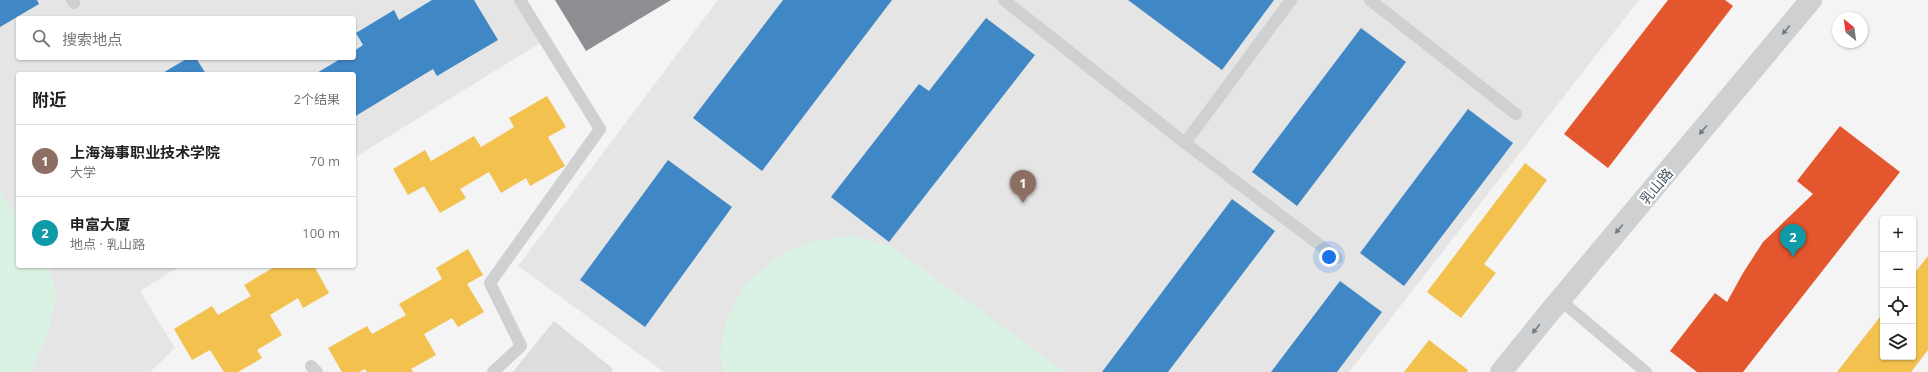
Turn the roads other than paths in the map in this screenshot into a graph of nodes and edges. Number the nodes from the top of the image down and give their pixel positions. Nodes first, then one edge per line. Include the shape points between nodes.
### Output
1 (520, 0) edge
2 (1004, 0) edge
3 (1291, 0) edge
4 (1370, 0) edge
5 (1811, 0) edge
6 (1516, 114) dead end
7 (1185, 143) junction
8 (1337, 258) dead end
9 (1560, 300) junction
10 (493, 372) edge
11 (1501, 372) edge
12 (1646, 372) edge

1 - 10 lane via 600,129 490,283 521,346
2 - 7 lane
3 - 7 lane
4 - 6 lane
5 -> 9 street, 乳山路
7 - 8 lane
9 -> 11 street, 乳山路
9 - 12 lane

